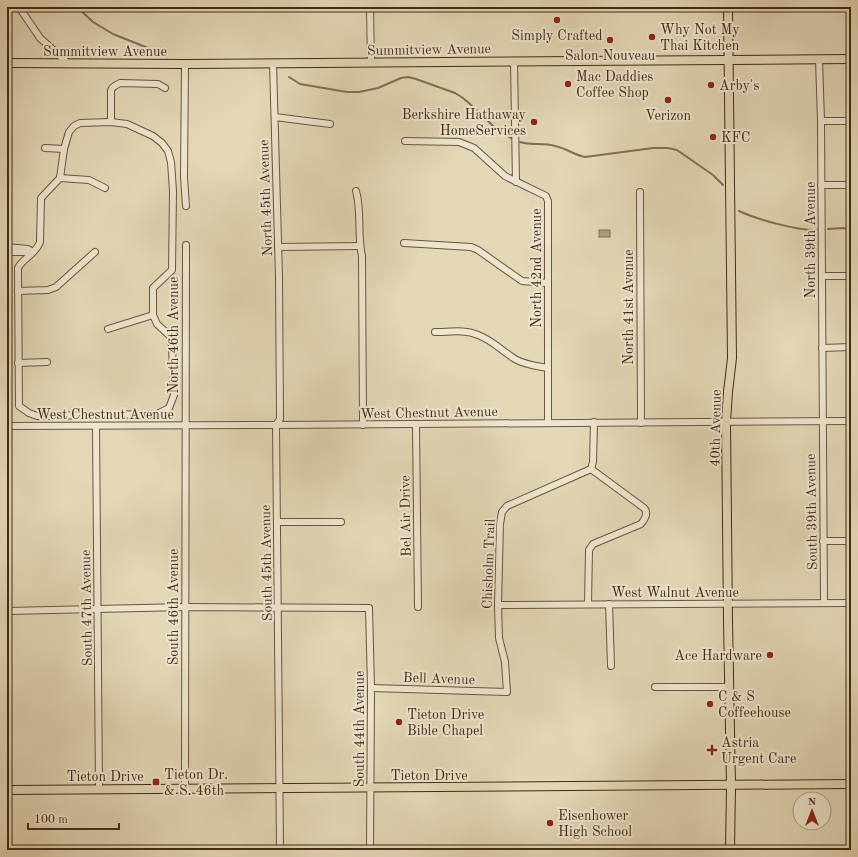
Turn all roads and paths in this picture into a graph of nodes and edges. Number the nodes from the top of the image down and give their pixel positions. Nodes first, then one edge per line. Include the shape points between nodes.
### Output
1 (17, 7) edge
2 (370, 7) edge
3 (728, 7) edge
4 (851, 59) edge
5 (820, 60) junction
6 (728, 61) junction
7 (514, 62) junction
8 (7, 63) edge
9 (273, 63) junction
10 (371, 63) junction
11 (69, 64) junction
12 (185, 64) junction
13 (165, 88) dead end
14 (275, 117) junction
15 (821, 121) junction
16 (111, 122) junction
17 (851, 122) edge
18 (330, 124) dead end
19 (405, 141) dead end
20 (45, 148) dead end
21 (64, 149) junction
22 (60, 178) junction
23 (516, 182) junction
24 (822, 185) junction
25 (851, 185) edge
26 (105, 188) dead end
27 (185, 190) junction
28 (172, 191) junction
29 (356, 191) dead end
30 (640, 192) dead end
31 (186, 206) dead end
32 (404, 244) dead end
33 (186, 245) dead end
34 (360, 246) junction
35 (7, 247) edge
36 (278, 247) junction
37 (7, 252) edge
38 (33, 252) junction
39 (95, 252) dead end
40 (822, 276) junction
41 (851, 276) edge
42 (279, 277) joint
43 (548, 283) junction
44 (18, 291) junction
45 (153, 315) junction
46 (108, 329) dead end
47 (435, 332) dead end
48 (851, 347) edge
49 (822, 348) junction
50 (47, 362) dead end
51 (18, 363) junction
52 (548, 368) junction
53 (822, 421) junction
54 (851, 421) edge
55 (548, 422) junction
56 (594, 422) junction
57 (726, 422) junction
58 (640, 423) junction
59 (416, 424) junction
60 (185, 425) junction
61 (363, 425) junction
62 (7, 426) edge
63 (96, 426) junction
64 (276, 426) junction
65 (591, 469) junction
66 (278, 522) junction
67 (341, 522) dead end
68 (823, 541) junction
69 (851, 541) edge
70 (824, 603) junction
71 (851, 603) edge
72 (588, 604) junction
73 (609, 604) junction
74 (728, 604) junction
75 (498, 605) junction
76 (185, 607) junction
77 (418, 607) dead end
78 (278, 608) junction
79 (98, 609) junction
80 (7, 610) edge
81 (611, 666) dead end
82 (729, 686) junction
83 (655, 687) dead end
84 (371, 688) junction
85 (507, 692) joint
86 (851, 784) edge
87 (732, 786) junction
88 (185, 788) junction
89 (281, 788) junction
90 (371, 788) junction
91 (99, 789) junction
92 (7, 790) edge
93 (7, 850) edge
94 (280, 850) edge
95 (370, 850) edge
96 (730, 850) edge

1 - 11 street via 40,38
2 - 10 street
3 - 6 main road, 40th Avenue
4 - 5 main road, Summitview Avenue
5 - 6 main road, Summitview Avenue
5 - 15 street, North 39th Avenue
6 - 7 main road, Summitview Avenue
6 - 57 main road, 40th Avenue via 732,358
7 - 10 main road, Summitview Avenue
7 - 23 street
8 - 11 main road, Summitview Avenue
9 - 10 main road, Summitview Avenue
9 - 12 main road, Summitview Avenue
9 - 14 street, North 45th Avenue
11 - 12 main road, Summitview Avenue
12 - 27 street
13 - 16 street via 158,84 116,84 111,90
14 - 18 street
14 - 36 street, North 45th Avenue
15 - 17 street
15 - 24 street, North 39th Avenue
16 - 21 street via 74,126 69,132
16 - 28 street via 127,124 162,143 171,162
19 - 23 street, North 42nd Avenue via 459,142 474,148 505,176
20 - 21 street
21 - 22 street
22 - 26 street via 89,180
22 - 38 street via 41,198 40,242
23 - 43 street, North 42nd Avenue via 546,196 548,201
24 - 25 street
24 - 40 street, North 39th Avenue
27 - 28 street
27 - 31 street
28 - 45 street via 172,270 153,288
29 - 34 street via 359,203
30 - 58 street, North 41st Avenue
32 - 43 street via 471,247 522,281
33 - 60 street, North 46th Avenue
34 - 36 street
34 - 61 street
35 - 38 street via 28,249
36 - 42 street, North 45th Avenue
37 - 38 street
38 - 44 street via 18,268
39 - 44 street via 56,287 48,290
40 - 41 street
40 - 49 street, North 39th Avenue
42 - 64 street, South 45th Avenue via 280,419
43 - 52 street, North 42nd Avenue
44 - 51 street
45 - 46 street
45 - 51 street via 157,324 170,336 174,394 169,408 157,414 29,414 19,406
47 - 52 street via 478,334 516,360
48 - 49 street
49 - 53 street, North 39th Avenue
50 - 51 street
52 - 55 street, North 42nd Avenue
53 - 54 street, West Chestnut Avenue
53 - 57 street, West Chestnut Avenue
53 - 68 street, South 39th Avenue
55 - 56 street, West Chestnut Avenue
55 - 59 street, West Chestnut Avenue
56 - 58 street, West Chestnut Avenue
56 - 65 street
57 - 58 street, West Chestnut Avenue
57 - 74 main road, 40th Avenue
59 - 61 street, West Chestnut Avenue
59 - 77 street, Bel Air Drive
60 - 63 street, West Chestnut Avenue
60 - 64 street, West Chestnut Avenue
60 - 76 street, South 46th Avenue
61 - 64 street, West Chestnut Avenue
62 - 63 street, West Chestnut Avenue
63 - 79 street, South 47th Avenue
64 - 66 street, South 45th Avenue
65 - 72 street via 644,508 646,517 641,524 594,544 589,550
65 - 75 street, Chisholm Trail via 507,506 502,512
66 - 67 street
66 - 78 street, South 45th Avenue
68 - 69 street
68 - 70 street, South 39th Avenue
70 - 71 street, West Walnut Avenue
70 - 74 street, West Walnut Avenue
72 - 73 street, West Walnut Avenue
72 - 75 street, West Walnut Avenue
73 - 74 street, West Walnut Avenue
73 - 81 street
74 - 82 main road, 40th Avenue
75 - 85 street, Chisholm Trail via 499,638 505,662
76 - 78 street
76 - 79 street
76 - 88 street, South 46th Avenue
78 - 84 street, South 44th Avenue via 369,608
78 - 89 street, South 45th Avenue
79 - 80 street
79 - 91 street, South 47th Avenue
82 - 83 street
82 - 87 main road, 40th Avenue
84 - 85 street, Bell Avenue
84 - 90 street, South 44th Avenue
86 - 87 main road, Tieton Drive
87 - 90 main road, Tieton Drive
87 - 96 main road, 40th Avenue
88 - 89 main road, Tieton Drive
88 - 91 main road, Tieton Drive
89 - 90 main road, Tieton Drive
89 - 94 street, South 45th Avenue
90 - 95 street, South 44th Avenue
91 - 92 main road, Tieton Drive
92 - 93 street

